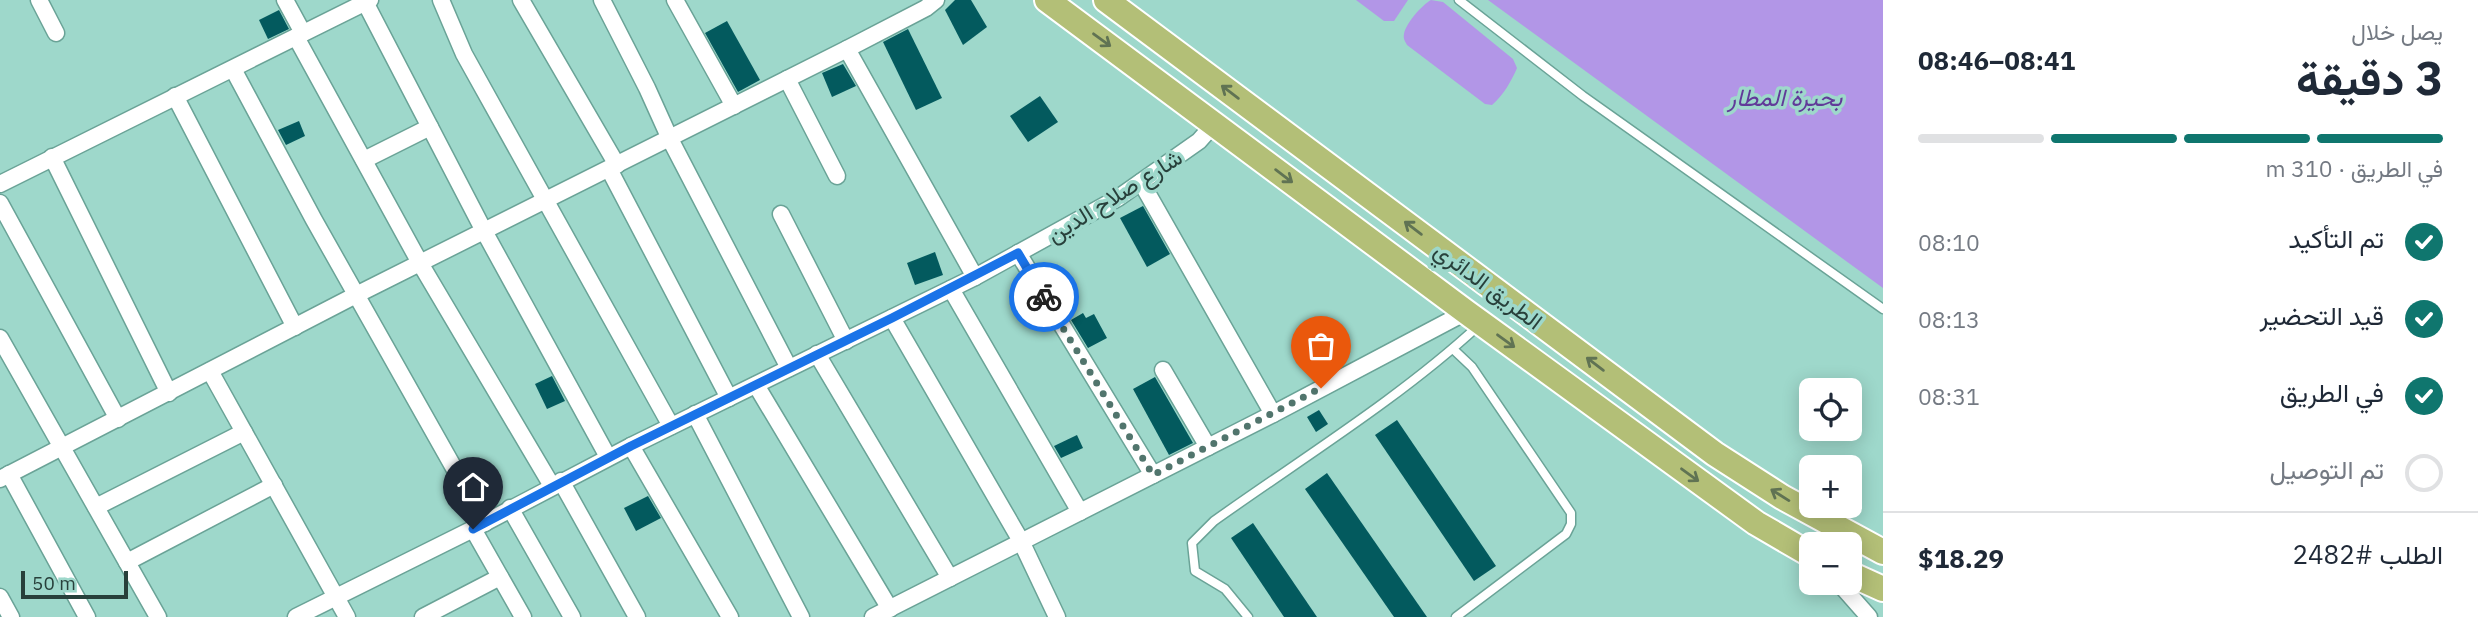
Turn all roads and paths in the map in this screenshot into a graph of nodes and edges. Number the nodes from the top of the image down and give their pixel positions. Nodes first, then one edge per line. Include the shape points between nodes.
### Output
1 (39, 0) edge
2 (285, 0) edge
3 (441, 0) edge
4 (521, 0) edge
5 (601, 0) edge
6 (675, 0) edge
7 (936, 0) edge
8 (1047, 0) edge
9 (1106, 0) edge
10 (1459, 0) edge
11 (368, 1) edge
12 (56, 33) dead end
13 (300, 35) junction
14 (847, 49) junction
15 (233, 68) junction
16 (788, 79) junction
17 (175, 96) junction
18 (734, 106) junction
19 (1214, 124) junction
20 (430, 127) junction
21 (670, 139) junction
22 (52, 157) junction
23 (364, 160) junction
24 (613, 167) junction
25 (838, 176) dead end
26 (1141, 182) junction
27 (0, 184) edge
28 (544, 201) junction
29 (0, 203) edge
30 (781, 214) dead end
31 (484, 231) junction
32 (1018, 253) junction
33 (420, 263) junction
34 (975, 276) junction
35 (951, 289) junction
36 (356, 295) junction
37 (1883, 309) edge
38 (1474, 317) junction
39 (892, 318) junction
40 (295, 327) junction
41 (0, 338) edge
42 (846, 341) junction
43 (1453, 349) junction
44 (817, 355) junction
45 (789, 368) junction
46 (1163, 370) dead end
47 (210, 371) junction
48 (756, 384) junction
49 (169, 393) junction
50 (729, 398) junction
51 (695, 414) junction
52 (1273, 414) junction
53 (118, 419) junction
54 (671, 426) junction
55 (244, 432) junction
56 (631, 446) junction
57 (1208, 447) junction
58 (63, 448) junction
59 (608, 457) junction
60 (1153, 475) junction
61 (5, 477) edge
62 (557, 483) junction
63 (274, 485) junction
64 (96, 507) junction
65 (510, 508) junction
66 (1080, 512) junction
67 (479, 526) junction
68 (1021, 541) junction
69 (1799, 548) edge
70 (1883, 552) edge
71 (127, 562) junction
72 (500, 577) junction
73 (950, 578) junction
74 (1862, 579) edge
75 (1883, 589) edge
76 (1850, 595) edge
77 (335, 596) junction
78 (0, 597) edge
79 (890, 608) junction
80 (11, 617) edge
81 (87, 617) edge
82 (158, 617) edge
83 (296, 617) edge
84 (347, 617) edge
85 (423, 617) edge
86 (523, 617) edge
87 (572, 617) edge
88 (637, 617) edge
89 (730, 617) edge
90 (801, 617) edge
91 (873, 617) edge
92 (1057, 617) edge
93 (1248, 617) edge
94 (1456, 617) edge
95 (1869, 617) edge

1 - 12 street
2 - 13 street
3 - 28 street via 464,54
4 - 24 street
5 - 21 street
6 - 18 street
7 - 14 street
8 -> 19 main road, الطريق الدائري
70 -> 9 main road, الطريق الدائري via 1802,509 1715,454
10 - 37 lane via 1583,96
11 - 13 street
11 - 20 street
13 - 15 street
13 - 23 street
14 - 16 street
14 - 34 street
15 - 17 street
15 - 36 street
16 - 18 street
16 - 25 street
17 - 22 street
17 - 40 street
18 - 21 street
19 - 26 street, شارع صلاح الدين via 1199,141
19 -> 38 main road, الطريق الدائري
20 - 23 street
20 - 31 street
21 - 24 street
21 - 45 street
22 - 27 street
22 - 49 street
23 - 33 street
24 - 28 street
24 - 50 street
26 - 32 street, شارع صلاح الدين
26 - 52 street
28 - 31 street
28 - 54 street
29 - 53 street
30 - 42 street
31 - 33 street
31 - 59 street
32 - 34 street, شارع صلاح الدين
32 - 60 street
33 - 36 street
33 - 62 street
34 - 35 street, شارع صلاح الدين
35 - 39 street, شارع صلاح الدين
35 - 66 street
36 - 40 street
36 - 67 street
38 - 43 lane
38 - 52 street
38 -> 69 main road, الطريق الدائري via 1756,523
39 - 42 street, شارع صلاح الدين
39 - 68 street
40 - 47 street
41 - 58 street
42 - 44 street, شارع صلاح الدين
43 - 93 lane via 1214,520 1192,543 1195,571 1225,589
43 - 94 lane via 1472,367 1571,513 1566,534
44 - 45 street, شارع صلاح الدين
44 - 73 street
45 - 48 street, شارع صلاح الدين
46 - 57 street
47 - 49 street
47 - 55 street
48 - 50 street, شارع صلاح الدين
48 - 79 street
49 - 53 street
50 - 51 street, شارع صلاح الدين
51 - 54 street, شارع صلاح الدين
51 - 90 street
52 - 57 street
53 - 58 street
54 - 56 street, شارع صلاح الدين
55 - 63 street
55 - 64 street
56 - 59 street, شارع صلاح الدين
56 - 89 street
57 - 60 street
58 - 61 street
58 - 64 street
59 - 62 street, شارع صلاح الدين
60 - 66 street
61 - 81 street
62 - 65 street, شارع صلاح الدين
62 - 88 street
63 - 71 street
63 - 77 street
64 - 71 street
65 - 67 street, شارع صلاح الدين
65 - 87 street
66 - 68 street
67 - 72 street
67 - 77 street, شارع صلاح الدين
68 - 73 street
68 - 92 street
71 - 82 street
72 - 85 street
72 - 86 street
73 - 79 street
74 - 75 main road
76 - 95 street
77 - 83 street, شارع صلاح الدين
77 - 84 street
78 - 80 street
79 - 91 street

